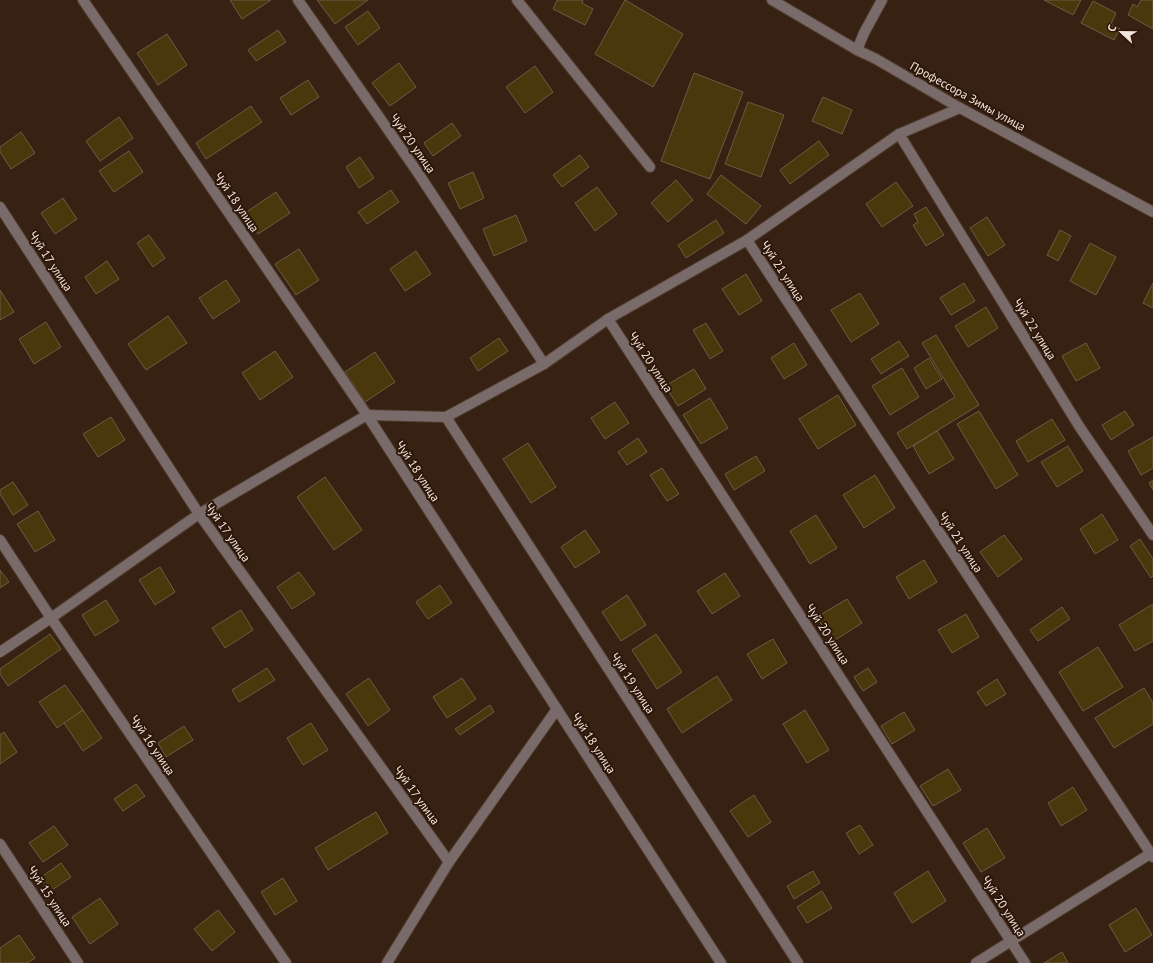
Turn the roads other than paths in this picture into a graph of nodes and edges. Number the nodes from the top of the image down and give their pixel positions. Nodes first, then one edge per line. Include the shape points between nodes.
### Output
1 (83, 0) edge
2 (298, 0) edge
3 (517, 0) edge
4 (772, 0) edge
5 (882, 0) edge
6 (857, 50) junction
7 (960, 108) junction
8 (899, 134) junction
9 (650, 167) dead end
10 (0, 207) edge
11 (1153, 212) edge
12 (747, 240) junction
13 (608, 319) junction
14 (544, 364) junction
15 (367, 415) junction
16 (446, 417) junction
17 (199, 514) junction
18 (1153, 535) edge
19 (0, 540) edge
20 (51, 618) junction
21 (0, 652) edge
22 (557, 708) junction
23 (0, 844) edge
24 (1152, 854) edge
25 (449, 862) junction
26 (1012, 941) junction
27 (78, 963) edge
28 (286, 963) edge
29 (387, 963) edge
30 (721, 963) edge
31 (798, 963) edge
32 (976, 963) edge
33 (1025, 963) edge

1 - 15 street, Чуй 18 улица
2 - 14 street, Чуй 20 улица via 418,173
3 - 9 street
4 - 6 street, Профессора Зимы улица
5 - 6 street
6 - 7 street, Профессора Зимы улица
7 - 8 street
7 - 11 street, Профессора Зимы улица
8 - 12 street
8 - 18 street, Чуй 22 улица via 1080,426
10 - 17 street, Чуй 17 улица
12 - 13 street
12 - 24 street, Чуй 21 улица
13 - 14 street
13 - 26 street, Чуй 20 улица
14 - 16 street
15 - 16 street
15 - 17 street
15 - 22 street, Чуй 18 улица
16 - 31 street, Чуй 19 улица
17 - 20 street
17 - 25 street, Чуй 17 улица
19 - 20 street, Чуй 16 улица
20 - 21 street
20 - 28 street, Чуй 16 улица
22 - 25 street
22 - 30 street, Чуй 18 улица
23 - 27 street, Чуй 15 улица
24 - 26 street
25 - 29 street
26 - 32 street
26 - 33 street, Чуй 20 улица

